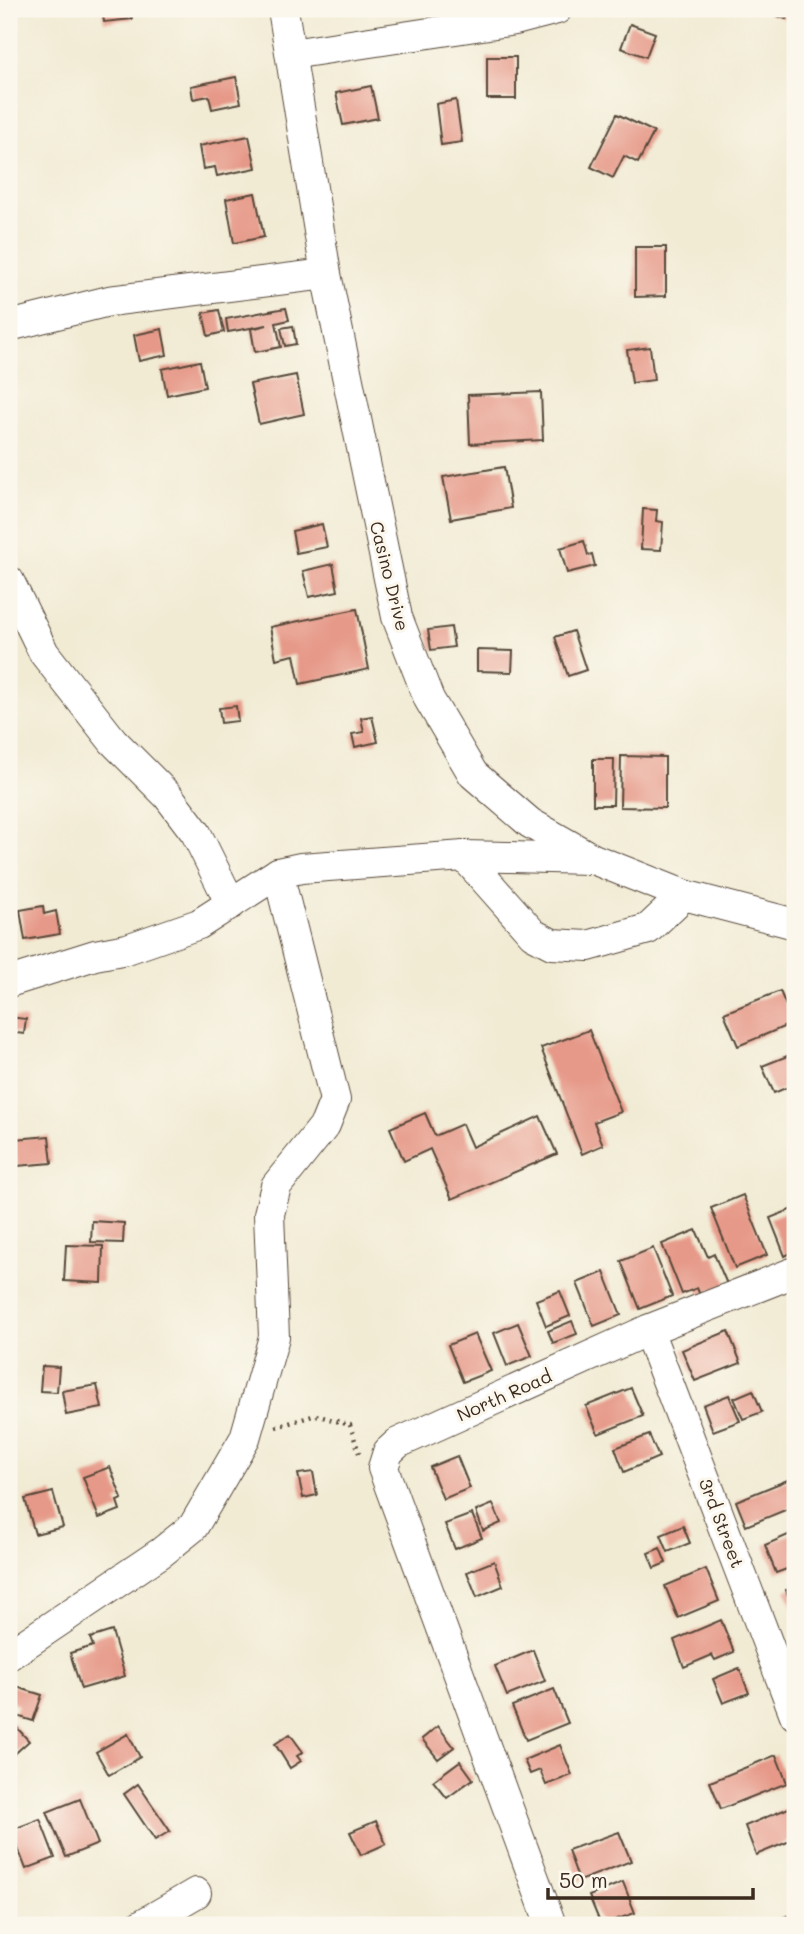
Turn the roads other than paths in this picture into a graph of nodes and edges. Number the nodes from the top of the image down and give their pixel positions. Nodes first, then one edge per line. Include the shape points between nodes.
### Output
1 (283, 9) edge
2 (556, 9) edge
3 (291, 54) junction
4 (326, 274) junction
5 (9, 326) edge
6 (9, 582) edge
7 (464, 856) junction
8 (593, 859) junction
9 (278, 873) junction
10 (684, 895) junction
11 (232, 904) junction
12 (792, 931) edge
13 (9, 982) edge
14 (795, 1272) edge
15 (649, 1330) junction
16 (9, 1655) edge
17 (795, 1715) edge
18 (196, 1893) dead end
19 (141, 1925) edge
20 (551, 1925) edge

1 - 3 street, Casino Drive
2 - 3 street via 515,20
3 - 4 street, Casino Drive
4 - 5 street via 108,301
4 - 8 street, Casino Drive via 397,617 429,699 472,774 530,823
6 - 11 street via 44,653 113,741 168,796 196,833
7 - 8 street
7 - 9 street
7 - 10 street via 533,934 552,944 588,946 648,929
8 - 10 street, Casino Drive
9 - 11 street
9 - 16 street via 335,1100 325,1125 276,1186 269,1214 274,1337 245,1438 193,1527
10 - 12 street, Casino Drive
11 - 13 street via 199,924 139,945
14 - 15 street, North Road
15 - 17 street, 3rd Street
15 - 20 street, North Road via 398,1443 388,1452 383,1468
18 - 19 street

